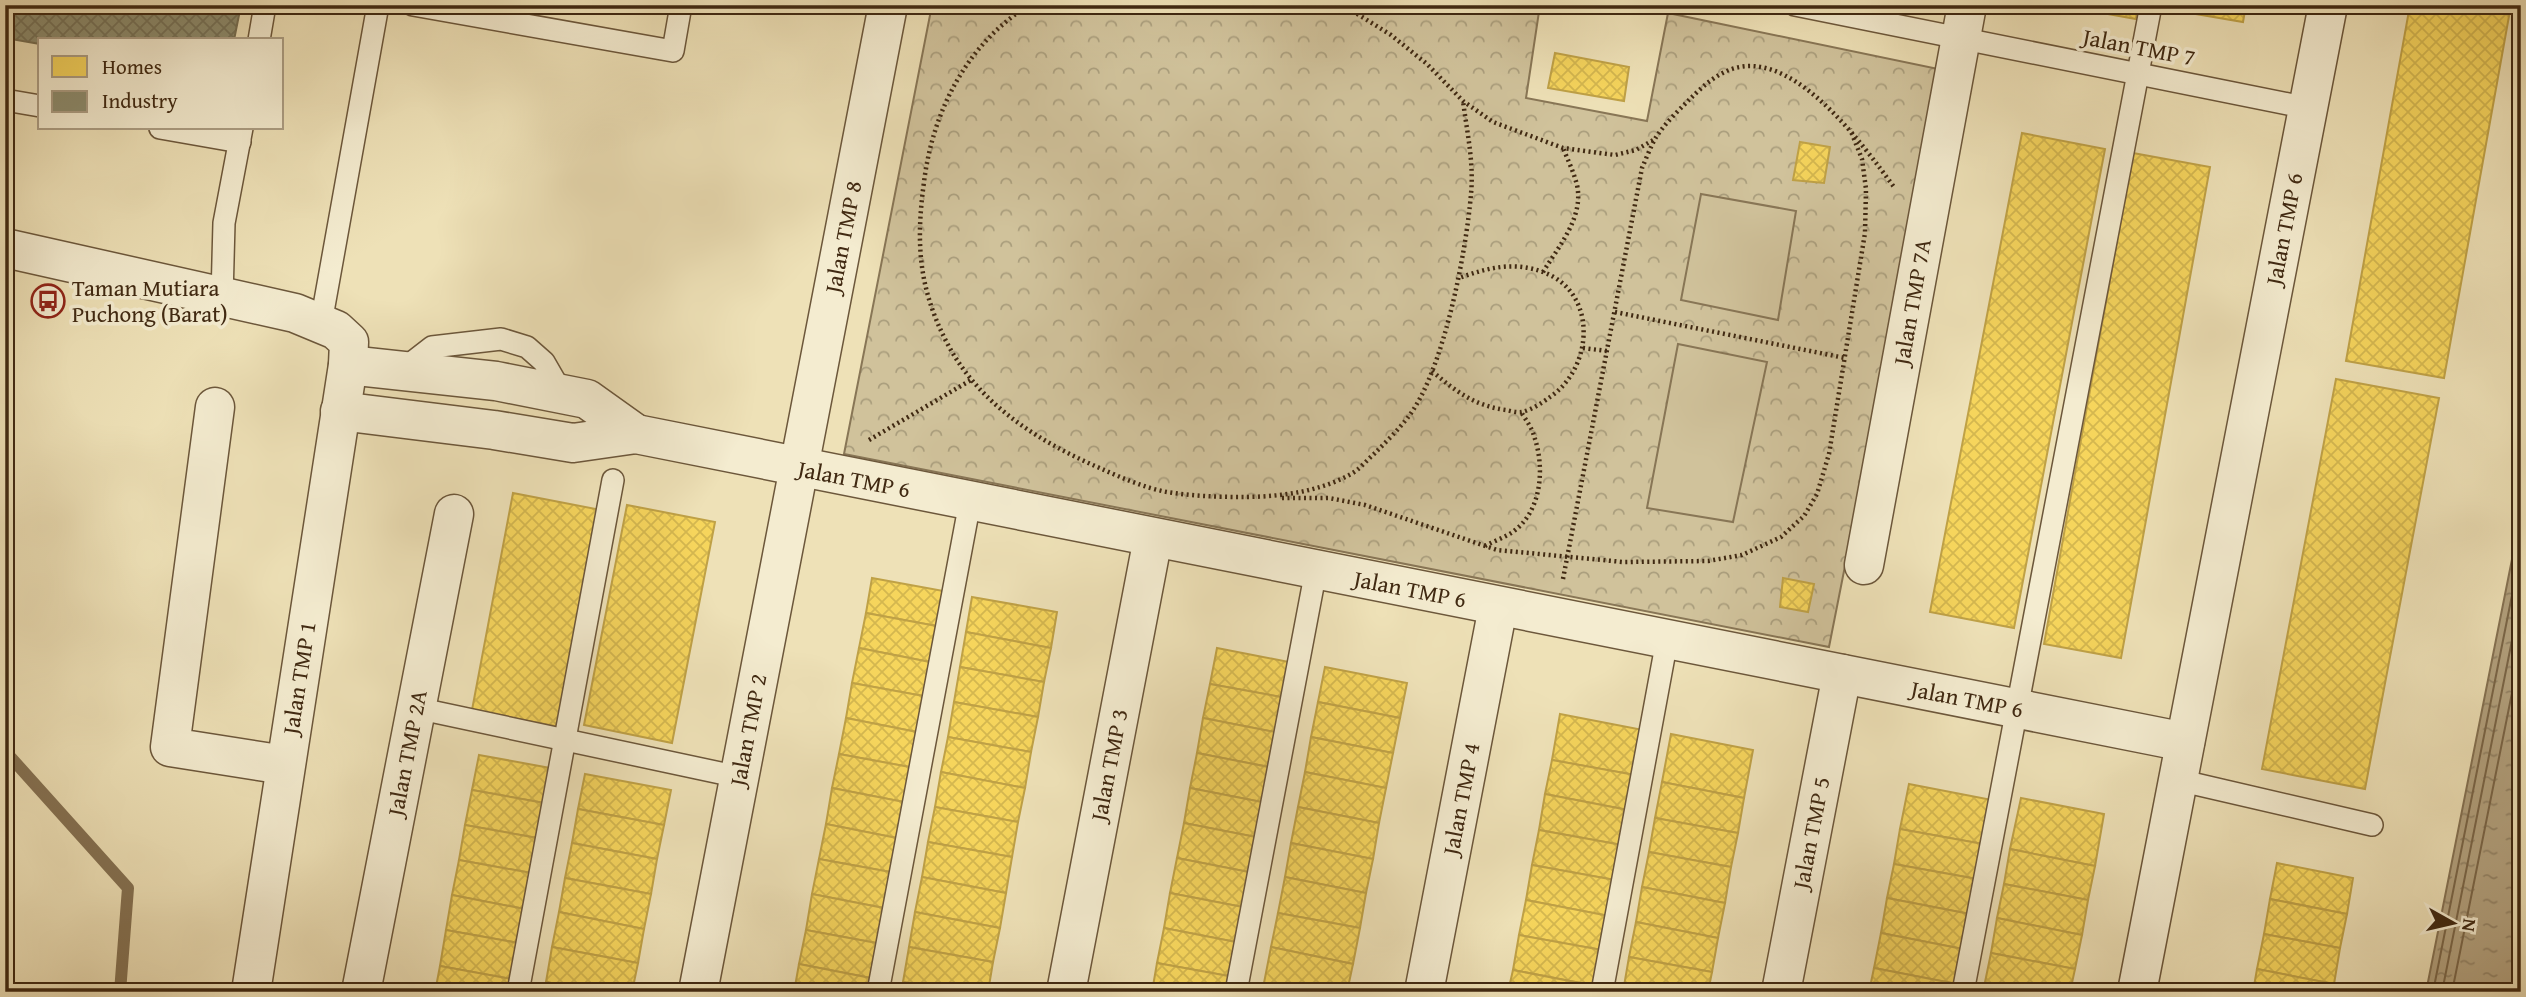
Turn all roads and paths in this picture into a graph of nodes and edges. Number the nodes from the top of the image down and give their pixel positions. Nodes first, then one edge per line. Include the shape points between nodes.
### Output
1 (265, 5) edge
2 (378, 5) edge
3 (413, 5) edge
4 (681, 5) edge
5 (888, 5) edge
6 (1029, 5) edge
7 (1343, 5) edge
8 (1795, 5) edge
9 (2151, 5) edge
10 (2328, 5) edge
11 (480, 11) edge
12 (1964, 22) edge
13 (259, 38) edge
14 (2137, 74) junction
15 (5, 100) edge
16 (1463, 101) junction
17 (38, 106) edge
18 (2308, 108) junction
19 (1850, 129) junction
20 (183, 130) edge
21 (241, 135) edge
22 (1655, 138) junction
23 (1563, 148) junction
24 (1899, 195) dead end
25 (5, 248) edge
26 (1543, 272) junction
27 (1459, 278) junction
28 (222, 297) junction
29 (1615, 312) junction
30 (321, 323) junction
31 (1583, 348) junction
32 (1607, 351) junction
33 (1845, 358) junction
34 (348, 365) junction
35 (1432, 370) junction
36 (971, 380) junction
37 (215, 407) dead end
38 (340, 411) junction
39 (1521, 412) junction
40 (636, 434) junction
41 (810, 470) junction
42 (613, 480) dead end
43 (1271, 497) junction
44 (970, 502) junction
45 (454, 514) dead end
46 (1153, 538) junction
47 (1485, 546) junction
48 (1567, 558) junction
49 (1864, 565) dead end
50 (1316, 570) junction
51 (1498, 607) junction
52 (1556, 618) junction
53 (1667, 640) junction
54 (1842, 674) junction
55 (416, 708) junction
56 (2017, 709) junction
57 (565, 740) junction
58 (2185, 742) junction
59 (285, 765) junction
60 (739, 777) junction
61 (2178, 780) junction
62 (2372, 825) dead end
63 (251, 992) edge
64 (361, 992) edge
65 (517, 992) edge
66 (698, 992) edge
67 (878, 992) edge
68 (1066, 992) edge
69 (1236, 992) edge
70 (1424, 992) edge
71 (1602, 992) edge
72 (1781, 992) edge
73 (1963, 992) edge
74 (2137, 992) edge

1 - 13 lane
2 - 30 lane
3 - 11 lane
4 - 11 lane via 673,51
5 - 41 street, Jalan TMP 8
6 - 36 path via 1006,20 958,78 936,122 925,170 920,261 928,299 946,342
7 - 16 path via 1391,35
8 - 12 lane, Jalan TMP 7
9 - 14 lane
10 - 18 street, Jalan TMP 6
12 - 14 lane, Jalan TMP 7
12 - 49 street, Jalan TMP 7A
14 - 18 lane, Jalan TMP 7
14 - 56 lane
15 - 17 lane
16 - 23 path via 1493,122
16 - 27 path via 1471,193
18 - 58 street, Jalan TMP 6
19 - 22 path via 1782,73 1759,66 1738,67 1718,75
19 - 24 path
19 - 33 path via 1862,159 1866,189 1865,233
20 - 21 lane
21 - 28 lane via 224,223
22 - 23 path via 1636,150 1615,155
22 - 29 path via 1642,168
23 - 26 path via 1577,187 1577,209
25 - 28 street
26 - 27 path via 1492,267
26 - 31 path via 1567,286 1579,307 1585,332
27 - 35 path
28 - 30 street
29 - 32 path
29 - 33 path
30 - 34 street via 349,342
31 - 32 path
31 - 39 path via 1565,387
32 - 48 path
33 - 48 path via 1829,454 1817,494 1804,516 1781,537 1742,555 1708,561
34 - 38 street, Jalan TMP 1
34 - 40 street, Jalan TMP 6 via 496,381 587,399
35 - 39 path via 1478,404
35 - 43 path via 1410,414 1353,473 1317,488
36 - 41 path
36 - 43 path via 1002,412 1035,436 1123,478 1166,492
37 - 59 street via 170,747
38 - 40 street, Jalan TMP 6 via 573,443
38 - 59 street, Jalan TMP 1
39 - 47 path via 1534,435 1540,488 1528,518
40 - 41 street, Jalan TMP 6
41 - 44 street, Jalan TMP 6
41 - 60 street, Jalan TMP 2
42 - 57 lane
43 - 47 path via 1329,498 1365,505
44 - 46 street, Jalan TMP 6
44 - 67 lane
45 - 55 street, Jalan TMP 2A
46 - 50 street, Jalan TMP 6
46 - 68 street, Jalan TMP 3
47 - 48 path
48 - 52 path
50 - 51 street, Jalan TMP 6
50 - 69 lane
51 - 52 street, Jalan TMP 6
51 - 70 street, Jalan TMP 4
52 - 53 street, Jalan TMP 6
53 - 54 street, Jalan TMP 6
53 - 71 lane
54 - 56 street, Jalan TMP 6
54 - 72 street, Jalan TMP 5
55 - 57 lane
55 - 64 street, Jalan TMP 2A
56 - 58 street, Jalan TMP 6
56 - 73 lane
57 - 60 lane
57 - 65 lane
58 - 61 street, Jalan TMP 6
59 - 63 street, Jalan TMP 1
60 - 66 street, Jalan TMP 2
61 - 62 lane
61 - 74 street, Jalan TMP 6

